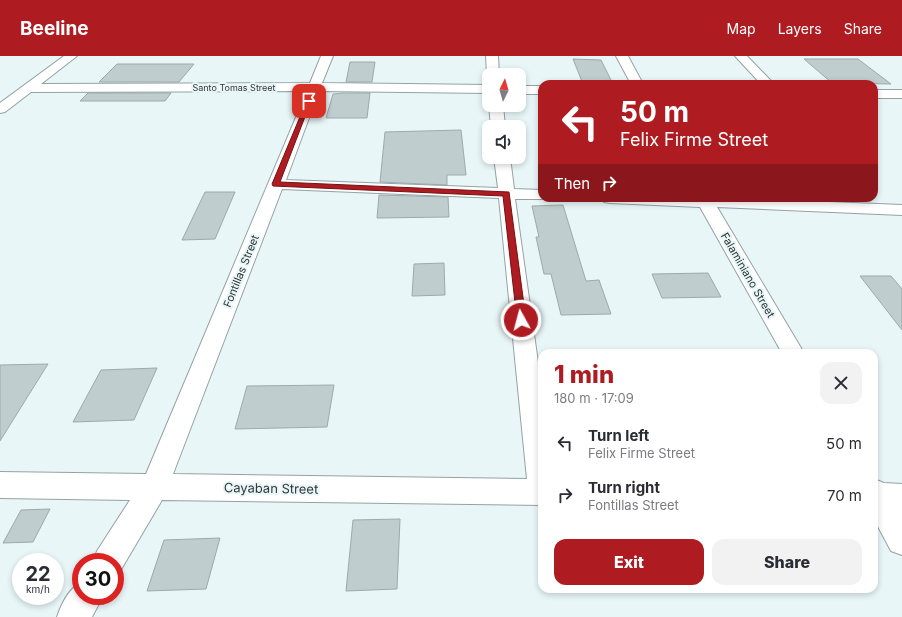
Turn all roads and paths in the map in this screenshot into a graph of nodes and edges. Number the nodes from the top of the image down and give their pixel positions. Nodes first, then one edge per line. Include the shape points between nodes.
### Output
1 (71, 56) edge
2 (327, 56) edge
3 (492, 56) edge
4 (622, 56) edge
5 (741, 56) edge
6 (493, 68) edge
7 (635, 80) edge
8 (764, 80) edge
9 (27, 88) junction
10 (314, 88) junction
11 (482, 90) edge
12 (526, 90) edge
13 (538, 90) edge
14 (878, 94) edge
15 (902, 94) edge
16 (0, 109) edge
17 (503, 164) edge
18 (276, 184) junction
19 (506, 194) junction
20 (538, 195) edge
21 (878, 195) edge
22 (705, 202) edge
23 (734, 202) edge
24 (899, 213) edge
25 (791, 349) edge
26 (538, 459) edge
27 (0, 485) edge
28 (155, 486) junction
29 (538, 492) edge
30 (882, 495) edge
31 (902, 540) edge
32 (114, 553) edge
33 (81, 605) edge
34 (74, 617) edge

1 - 9 street
2 - 10 street, Fontillas Street
3 - 6 street
4 - 7 street
5 - 8 street
9 - 10 street, Santo Tomas Street
9 - 16 street
10 - 11 street, Santo Tomas Street
10 - 18 street, Fontillas Street
12 - 13 street
14 - 15 street
17 - 19 street
18 - 19 street
18 - 28 street, Fontillas Street
19 - 20 street
19 - 26 street
21 - 24 street
22 - 25 street, Falaminiano Street
23 - 24 street
27 - 28 street, Cayaban Street
28 - 29 street, Cayaban Street
28 - 32 street, Fontillas Street
30 - 31 street
33 - 34 street

